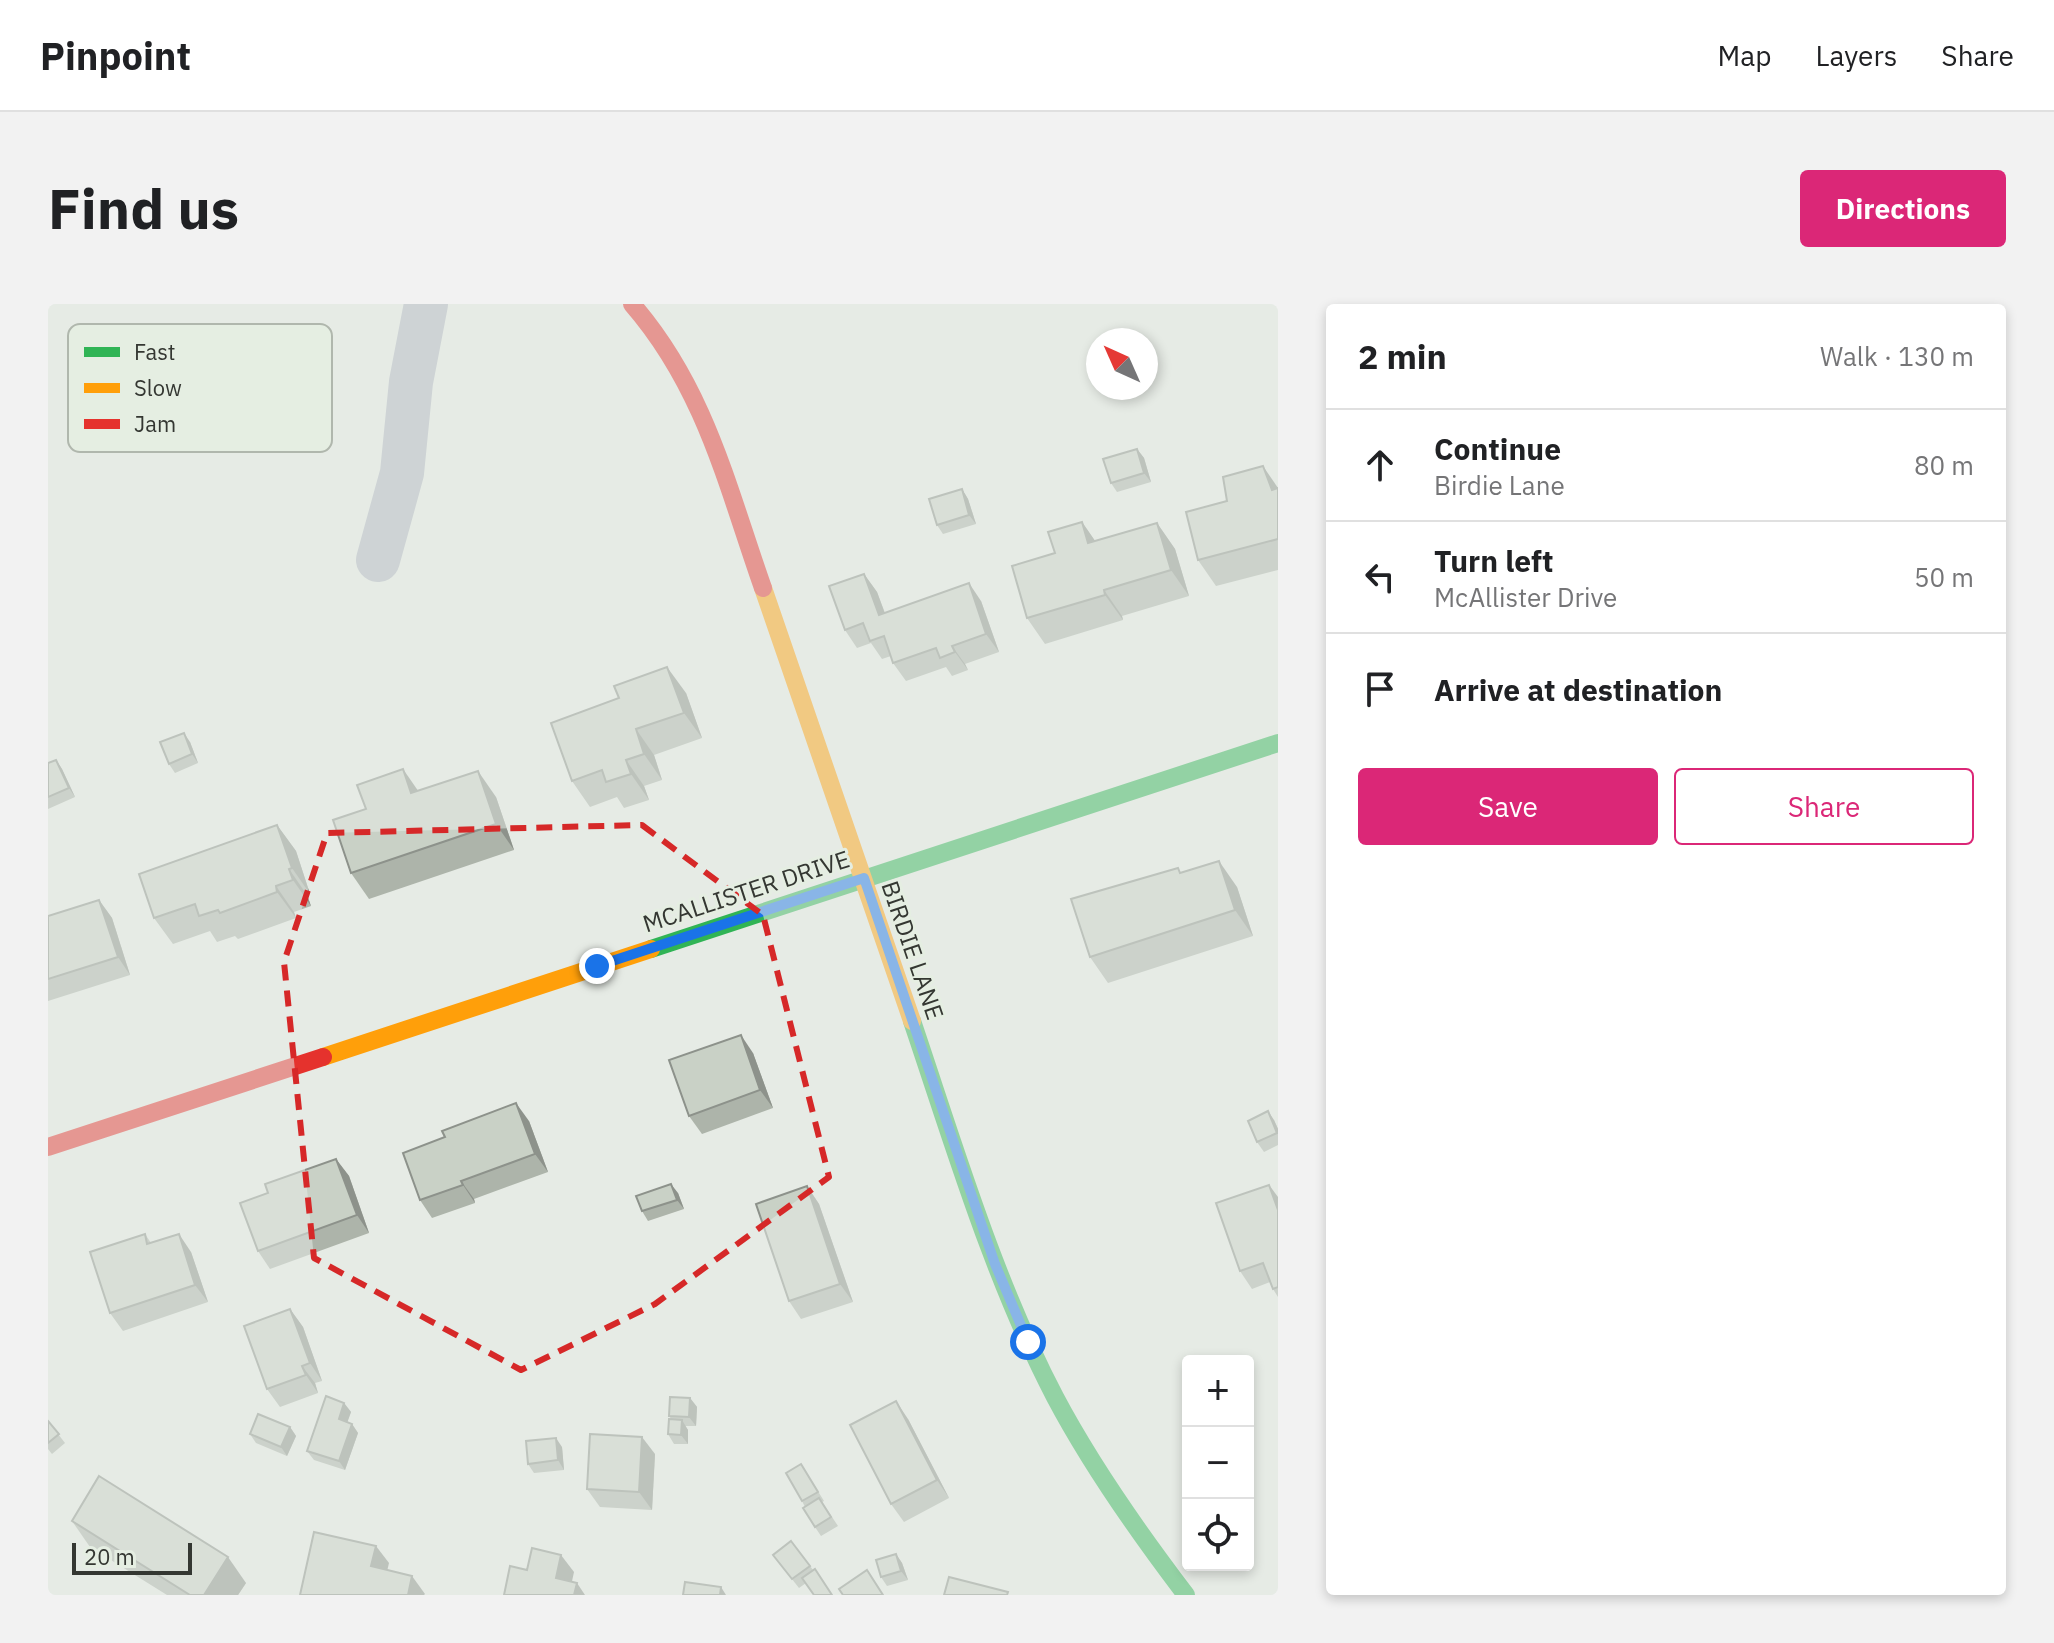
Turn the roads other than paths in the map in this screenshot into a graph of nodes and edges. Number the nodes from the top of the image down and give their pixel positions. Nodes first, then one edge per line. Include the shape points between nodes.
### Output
1 (426, 304) edge
2 (632, 304) edge
3 (378, 560) dead end
4 (1278, 743) edge
5 (864, 878) junction
6 (48, 1147) edge
7 (1186, 1595) edge

1 - 3 street via 402,473
2 - 5 street, BIRDIE LANE via 678,364 702,412
4 - 5 street, MCALLISTER DRIVE
5 - 6 street, MCALLISTER DRIVE
5 - 7 street, BIRDIE LANE via 995,1264 1028,1342 1077,1437

